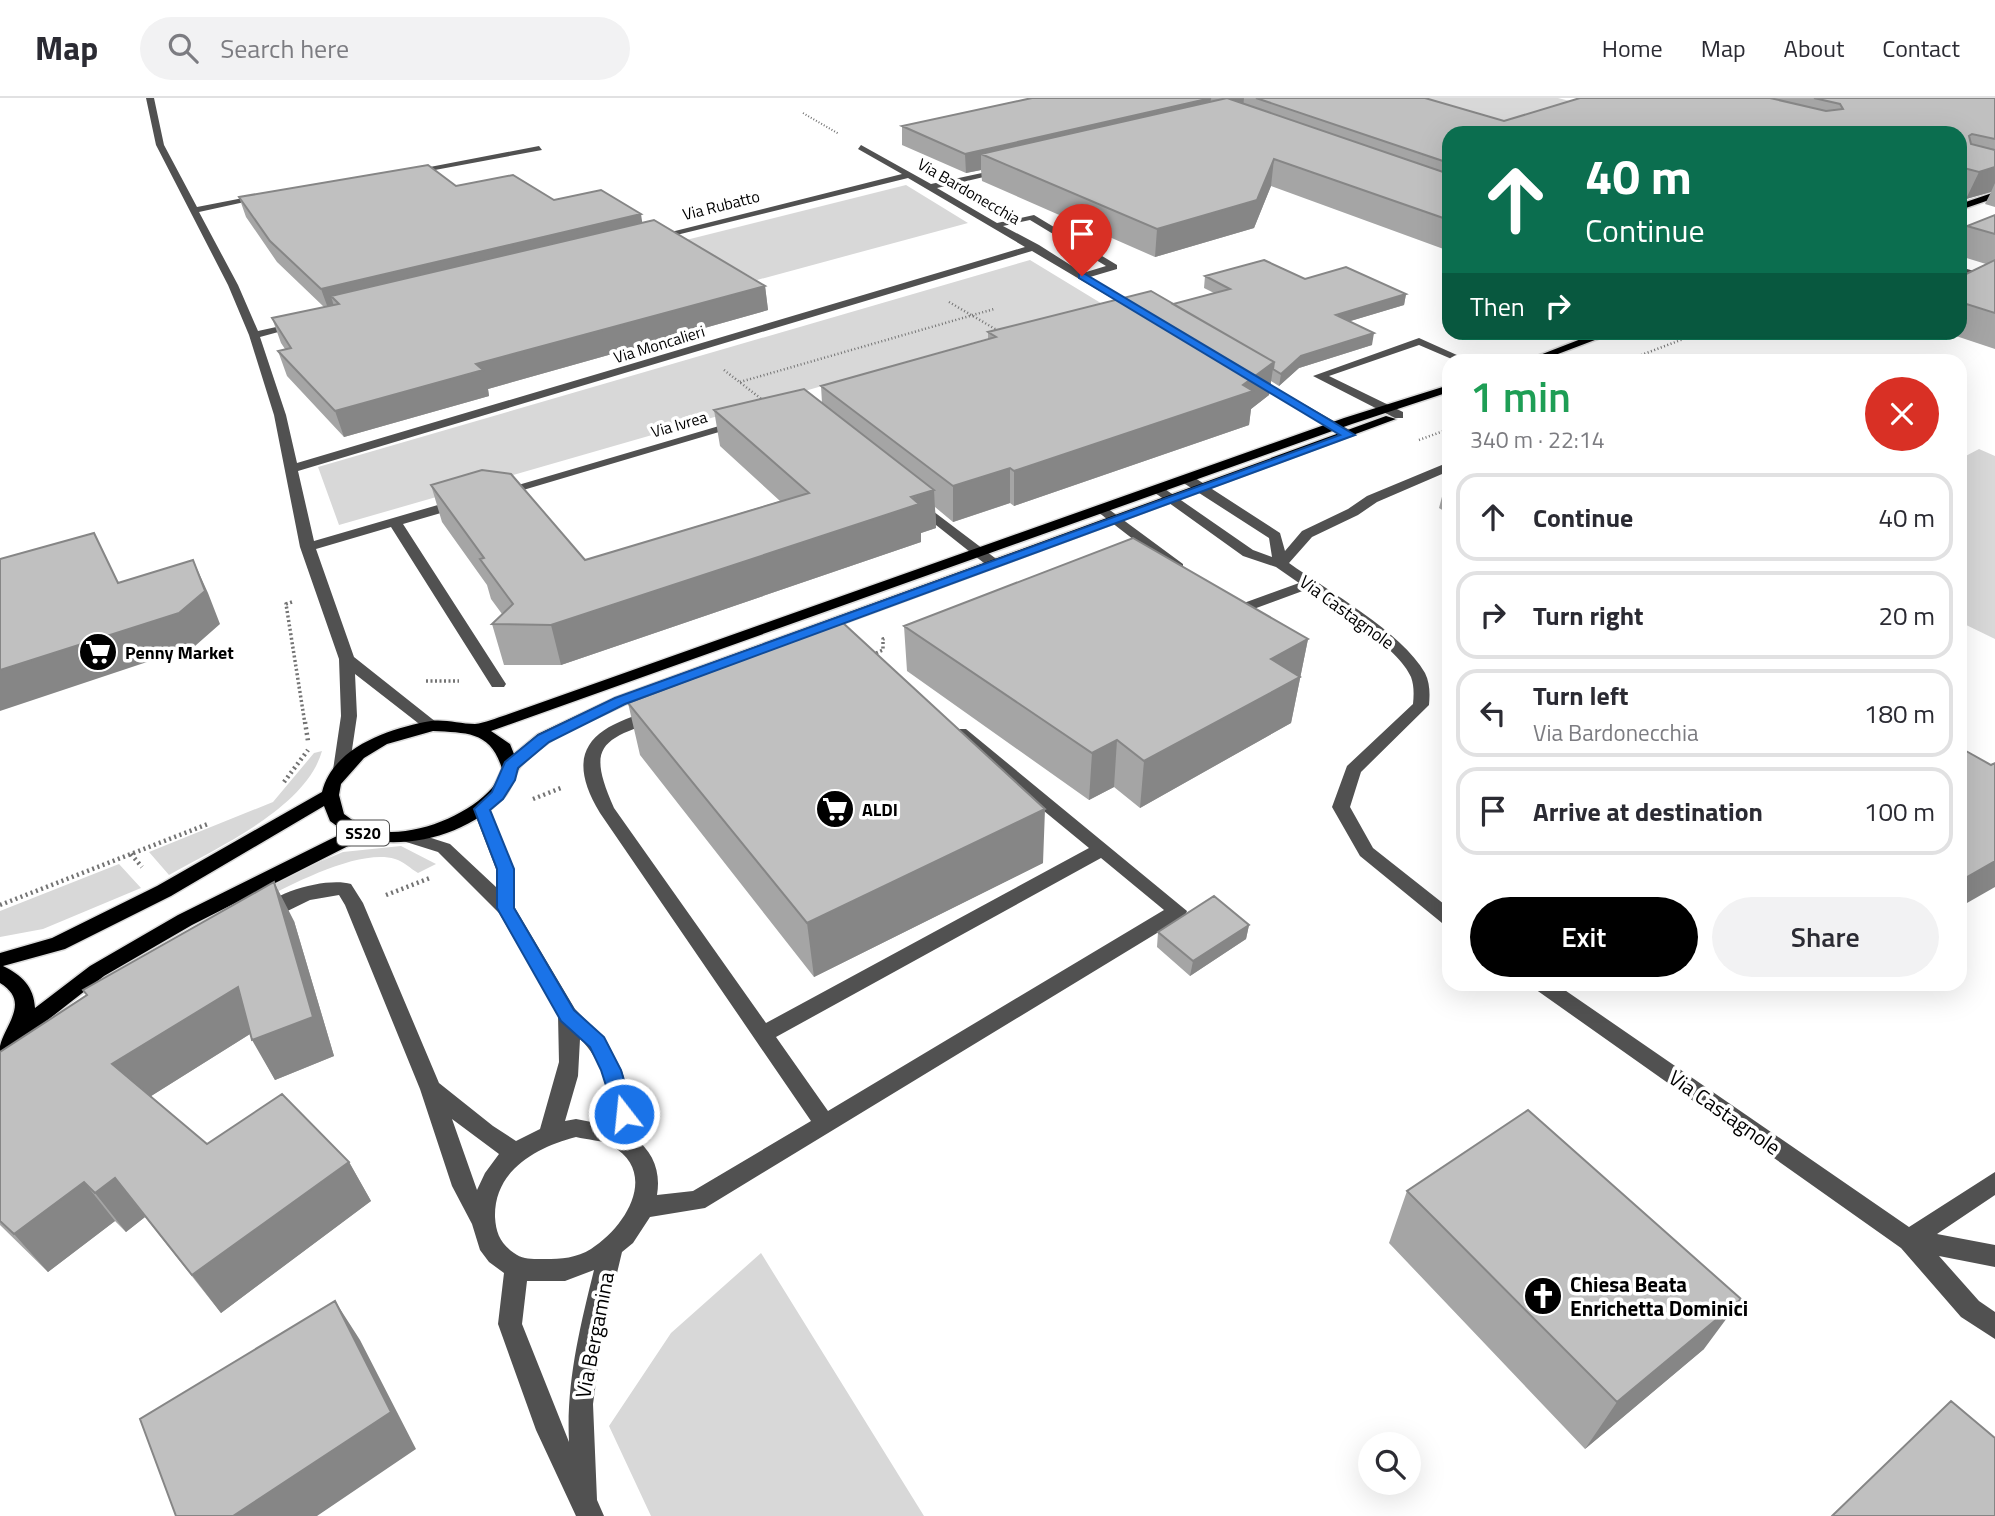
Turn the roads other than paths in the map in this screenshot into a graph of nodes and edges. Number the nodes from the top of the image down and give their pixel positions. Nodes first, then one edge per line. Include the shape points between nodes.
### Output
1 (150, 98) edge
2 (861, 147) road end
3 (539, 148) dead end
4 (1010, 168) edge
5 (397, 174) edge
6 (910, 175) junction
7 (930, 187) junction
8 (271, 196) edge
9 (1993, 197) edge
10 (1967, 205) edge
11 (195, 210) junction
12 (998, 225) junction
13 (642, 241) edge
14 (1035, 247) junction
15 (1967, 272) edge
16 (1082, 276) junction
17 (1995, 280) edge
18 (1127, 315) edge
19 (308, 322) edge
20 (254, 335) junction
21 (1589, 340) edge
22 (1448, 354) edge
23 (1550, 354) edge
24 (1243, 372) edge
25 (1442, 391) edge
26 (1442, 396) edge
27 (1393, 412) junction
28 (778, 413) edge
29 (1334, 426) junction
30 (1349, 435) junction
31 (291, 469) junction
32 (1442, 469) edge
33 (1187, 479) junction
34 (1202, 489) junction
35 (1157, 490) junction
36 (905, 493) edge
37 (488, 495) edge
38 (474, 499) edge
39 (1172, 500) junction
40 (1103, 509) junction
41 (1116, 520) junction
42 (395, 522) junction
43 (307, 547) junction
44 (981, 553) junction
45 (994, 564) junction
46 (1281, 564) junction
47 (1195, 580) edge
48 (1309, 584) junction
49 (1254, 626) edge
50 (779, 642) junction
51 (347, 659) junction
52 (749, 670) edge
53 (498, 684) dead end
54 (665, 712) edge
55 (940, 717) edge
56 (433, 726) junction
57 (478, 729) junction
58 (511, 766) junction
59 (341, 770) junction
60 (330, 795) junction
61 (482, 809) junction
62 (359, 833) junction
63 (409, 837) junction
64 (1102, 849) junction
65 (506, 908) junction
66 (1442, 912) edge
67 (254, 921) edge
68 (0, 960) edge
69 (0, 973) edge
70 (1552, 991) edge
71 (568, 1015) junction
72 (18, 1032) junction
73 (762, 1035) junction
74 (0, 1060) edge
75 (431, 1089) junction
76 (825, 1124) junction
77 (549, 1134) junction
78 (623, 1138) junction
79 (517, 1153) junction
80 (1995, 1182) edge
81 (644, 1206) junction
82 (483, 1221) junction
83 (1909, 1240) junction
84 (611, 1250) junction
85 (1995, 1255) edge
86 (517, 1268) junction
87 (1995, 1326) edge
88 (588, 1511) edge

1 - 11 street via 160,145
2 - 6 street, Via Bardonecchia
3 - 5 street
4 - 7 street
6 - 7 street, Via Bardonecchia
6 - 13 street, Via Rubatto
7 - 12 street, Via Bardonecchia
8 - 11 street
9 - 10 main road
11 - 20 street
12 - 14 street, Via Bardonecchia
12 - 16 street via 1031,218 1114,267
14 - 16 street, Via Bardonecchia
14 - 31 street, Via Moncalieri
15 - 17 street
16 - 18 street, Via Bardonecchia via 1146,314
19 - 20 street
20 - 31 street via 280,415
21 - 23 main road
22 - 27 street via 1419,341 1319,376
24 - 29 street
25 - 27 main road, SS20
26 - 27 main road, SS20
27 - 29 main road, SS20
27 - 30 main road, SS20
28 - 37 street, Via Ivrea
29 - 30 street
29 - 33 main road, SS20
30 - 34 main road, SS20
31 - 43 street
32 - 46 street via 1307,534
33 - 34 street, Via Castagnole
33 - 35 main road, SS20
34 - 39 main road, SS20
34 - 46 street, Via Castagnole via 1275,537
35 - 39 street, Via Castagnole
35 - 40 main road, SS20
36 - 44 street
38 - 42 street
39 - 41 main road, SS20
39 - 46 street, Via Castagnole via 1248,552
40 - 41 street
40 - 44 main road, SS20
41 - 45 main road, SS20
41 - 47 street
42 - 43 street
42 - 53 street
43 - 51 street
44 - 45 street
44 - 57 main road, SS20
45 - 50 main road, SS20
46 - 48 street, Via Castagnole
48 - 49 street via 1230,607
48 - 66 street, Via Castagnole via 1399,651 1417,674 1423,691 1421,705 1353,770 1341,807 1366,852
50 - 52 street
50 - 58 main road, SS20 via 580,719 544,738
51 - 56 street
51 - 59 street via 349,716
54 - 73 street via 608,733 595,751 590,771 606,809
55 - 64 street
56 - 57 main road, SS20
56 - 59 main road, SS20 via 380,740
57 - 58 main road via 507,750
58 - 61 main road, SS20 via 497,795
59 - 60 main road, SS20
60 - 62 main road, SS20 via 336,817
60 - 68 main road, SS20 via 141,903 58,944
61 - 63 main road, SS20 via 460,822
61 - 65 street via 505,869
62 - 63 main road, SS20
62 - 72 main road, SS20 via 246,887 97,971
63 - 65 street via 444,848
64 - 73 street
64 - 76 street via 1178,911
65 - 71 street
67 - 75 street via 309,892 344,889 356,907
69 - 72 main road via 19,987 25,1007
70 - 83 street, Via Castagnole
71 - 77 street via 572,1046 569,1079
71 - 78 street via 597,1042 611,1070 624,1114
72 - 74 main road
73 - 76 street
75 - 79 street
75 - 82 street via 450,1153
76 - 81 street via 697,1201
77 - 78 street via 602,1129
77 - 79 street
78 - 81 street via 639,1153 648,1172 649,1195
79 - 82 street via 502,1165 488,1188
80 - 83 street
81 - 84 street via 623,1240
82 - 86 street via 484,1236 497,1255
83 - 85 street, Via Castagnole
83 - 87 street, Via Castagnole via 1970,1308
84 - 86 street via 572,1269 543,1273
84 - 88 street, Via Bergamina via 580,1404
86 - 88 street, Via Bergamina via 510,1324 549,1430

